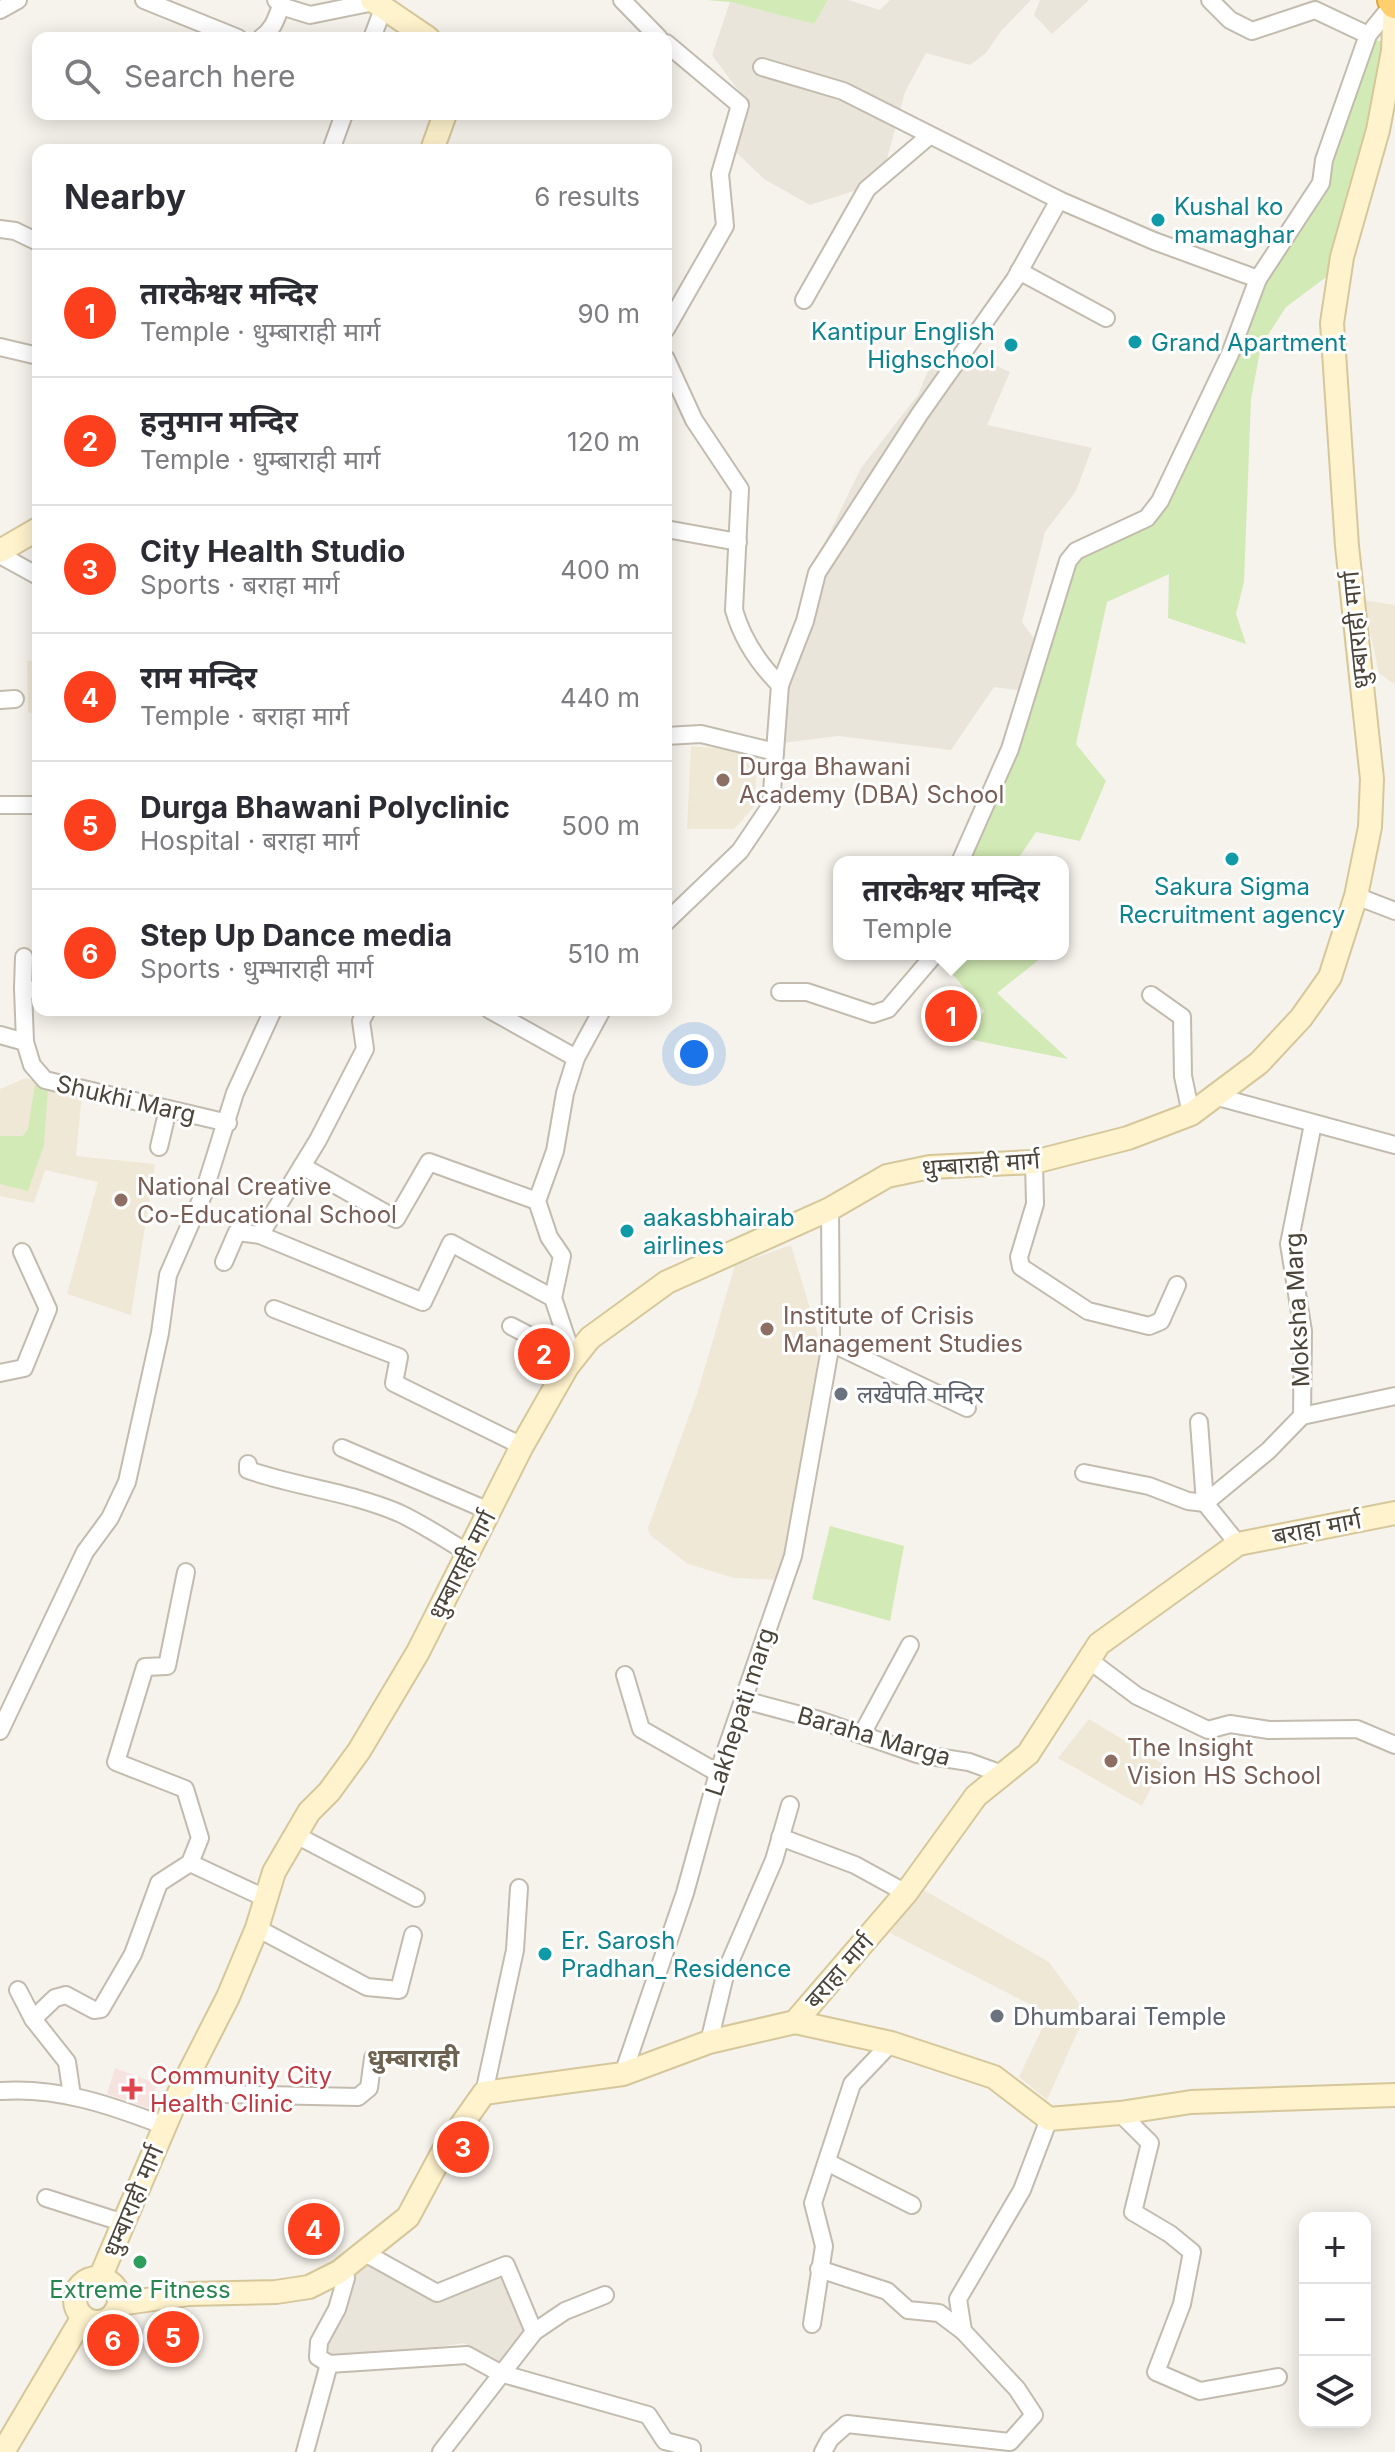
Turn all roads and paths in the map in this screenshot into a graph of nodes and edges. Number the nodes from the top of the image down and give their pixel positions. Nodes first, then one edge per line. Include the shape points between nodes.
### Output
1 (18, 0) edge
2 (144, 0) edge
3 (622, 0) edge
4 (1210, 0) edge
5 (1394, 2) edge
6 (278, 3) edge
7 (377, 4) edge
8 (0, 10) edge
9 (223, 32) edge
10 (269, 32) edge
11 (373, 32) edge
12 (419, 32) edge
13 (653, 32) edge
14 (1368, 35) junction
15 (672, 48) edge
16 (762, 67) dead end
17 (342, 120) edge
18 (443, 120) edge
19 (928, 137) junction
20 (333, 144) edge
21 (434, 144) edge
22 (1059, 200) junction
23 (0, 229) edge
24 (32, 239) edge
25 (1019, 271) junction
26 (1258, 279) junction
27 (804, 300) dead end
28 (1106, 318) dead end
29 (672, 319) edge
30 (0, 347) edge
31 (32, 355) edge
32 (672, 372) edge
33 (672, 530) edge
34 (32, 533) edge
35 (738, 542) junction
36 (0, 553) edge
37 (32, 572) edge
38 (780, 685) junction
39 (672, 736) edge
40 (775, 752) junction
41 (0, 805) edge
42 (32, 805) edge
43 (963, 856) edge
44 (1356, 896) junction
45 (1395, 911) edge
46 (672, 916) edge
47 (24, 957) dead end
48 (930, 960) edge
49 (31, 990) edge
50 (780, 992) dead end
51 (1151, 995) dead end
52 (270, 1016) edge
53 (364, 1016) edge
54 (501, 1016) edge
55 (599, 1016) edge
56 (0, 1035) edge
57 (25, 1042) junction
58 (576, 1058) junction
59 (1218, 1097) junction
60 (168, 1109) junction
61 (1191, 1114) junction
62 (228, 1123) junction
63 (1313, 1124) junction
64 (1395, 1145) edge
65 (159, 1147) dead end
66 (1034, 1162) junction
67 (302, 1166) junction
68 (537, 1201) junction
69 (830, 1209) junction
70 (260, 1235) junction
71 (22, 1252) dead end
72 (224, 1262) dead end
73 (1177, 1285) dead end
74 (553, 1298) junction
75 (274, 1309) dead end
76 (511, 1326) dead end
77 (831, 1343) junction
78 (573, 1358) junction
79 (0, 1373) edge
80 (1395, 1396) edge
81 (967, 1408) dead end
82 (1302, 1416) junction
83 (1199, 1422) dead end
84 (522, 1446) junction
85 (342, 1448) dead end
86 (248, 1464) dead end
87 (1084, 1473) dead end
88 (1205, 1503) junction
89 (489, 1511) junction
90 (1395, 1513) edge
91 (1238, 1544) junction
92 (470, 1554) junction
93 (186, 1572) dead end
94 (910, 1645) dead end
95 (1089, 1660) junction
96 (625, 1675) dead end
97 (744, 1700) junction
98 (1, 1724) edge
99 (862, 1734) junction
100 (1395, 1745) edge
101 (718, 1773) junction
102 (1002, 1774) junction
103 (790, 1805) dead end
104 (294, 1834) junction
105 (780, 1837) junction
106 (190, 1863) junction
107 (519, 1888) dead end
108 (906, 1893) junction
109 (265, 1898) junction
110 (416, 1898) dead end
111 (257, 1928) junction
112 (413, 1935) dead end
113 (18, 1990) dead end
114 (33, 2019) junction
115 (795, 2022) junction
116 (709, 2042) junction
117 (891, 2043) junction
118 (373, 2058) dead end
119 (623, 2074) junction
120 (0, 2091) edge
121 (179, 2093) junction
122 (484, 2093) junction
123 (1395, 2095) edge
124 (72, 2096) junction
125 (1120, 2113) junction
126 (1049, 2119) junction
127 (165, 2126) junction
128 (827, 2162) junction
129 (46, 2198) dead end
130 (912, 2205) dead end
131 (124, 2223) junction
132 (363, 2252) junction
133 (819, 2269) junction
134 (339, 2272) junction
135 (100, 2278) junction
136 (605, 2295) dead end
137 (119, 2304) junction
138 (83, 2317) junction
139 (812, 2324) dead end
140 (963, 2331) junction
141 (534, 2332) junction
142 (329, 2364) junction
143 (500, 2373) junction
144 (1278, 2377) dead end
145 (1014, 2447) edge
146 (3, 2452) edge
147 (305, 2452) edge
148 (441, 2452) edge
149 (692, 2452) edge
150 (823, 2452) edge

1 - 8 street
2 - 9 street
3 - 13 street
4 - 14 street via 1230,20 1252,31 1315,10
5 - 14 street
5 - 44 main road, धुम्बाराही मार्ग via 1393,51 1378,130 1342,257 1332,323 1347,546 1372,779 1370,827
6 - 7 street via 310,15
6 - 10 street
7 - 11 street
7 - 12 main road
14 - 26 street via 1324,160 1321,183
15 - 29 street via 740,105 720,174 725,226
16 - 19 street via 843,91 895,114
17 - 20 street
18 - 21 main road
19 - 22 street
19 - 27 street via 867,189
22 - 25 street
22 - 26 street
23 - 24 street
25 - 28 street
25 - 38 street via 817,573
26 - 43 street via 1230,354 1160,501 1147,518 1076,551 1068,561 1010,749
30 - 31 street
32 - 35 street via 694,420 740,489
33 - 35 street
34 - 36 main road
35 - 38 street via 734,610 765,671
36 - 37 street
38 - 40 street
39 - 40 street via 701,734
40 - 46 street via 771,805 740,851
41 - 42 street
44 - 45 street
44 - 59 main road, धुम्बाराही मार्ग via 1330,977 1301,1018
47 - 49 street
48 - 50 street via 888,1009 873,1014 807,992
49 - 57 street
51 - 61 street via 1182,1017 1183,1076
52 - 62 street via 235,1093
53 - 67 street via 365,1049
54 - 58 street
55 - 58 street
56 - 57 street
57 - 60 street, Shukhi Marg via 32,1065 45,1080
58 - 68 street via 555,1151
59 - 61 main road, धुम्बाराही मार्ग
59 - 63 street
60 - 62 street, Shukhi Marg
60 - 65 street
61 - 66 main road, धुम्बाराही मार्ग
62 - 98 street via 168,1275 127,1482 85,1552
63 - 64 street
63 - 82 street, Moksha Marg via 1289,1244 1303,1331
66 - 69 main road, धुम्बाराही मार्ग via 907,1169
66 - 73 street via 1035,1204 1019,1257 1021,1267 1088,1311 1149,1326 1161,1321
67 - 68 street via 396,1219 429,1162
67 - 70 street
68 - 74 street via 562,1256
69 - 77 street, Lakhepati marg
69 - 78 main road, धुम्बाराही मार्ग via 667,1282 613,1318
70 - 72 street via 237,1232
70 - 74 street via 423,1302 451,1243
71 - 79 street via 48,1309 24,1368
74 - 78 street
75 - 84 street via 399,1357 394,1383
76 - 78 street
77 - 81 street
77 - 97 street, Lakhepati marg via 793,1556
78 - 84 main road, धुम्बाराही मार्ग
80 - 82 street
82 - 88 street, Moksha Marg
83 - 88 street
84 - 89 main road, धुम्बाराही मार्ग
85 - 89 street
86 - 92 street via 248,1470 284,1482 327,1489 399,1513
87 - 88 street
88 - 91 street
89 - 92 main road, धुम्बाराही मार्ग
90 - 91 main road, बराहा मार्ग
91 - 95 main road, बराहा मार्ग via 1099,1644
92 - 104 main road, धुम्बाराही मार्ग via 359,1751
93 - 106 street via 167,1666 145,1667 116,1762 185,1789 200,1838
94 - 99 street
95 - 100 street via 1137,1696 1208,1730 1230,1724 1269,1730 1357,1729
95 - 102 main road, बराहा मार्ग via 1028,1754
96 - 101 street via 641,1729
97 - 99 street, Baraha Marga
97 - 101 street, Lakhepati marg
99 - 102 street, Baraha Marga via 917,1754 969,1762
101 - 119 street, Lakhepati marg via 685,1893
102 - 108 main road, बराहा मार्ग via 976,1796
103 - 105 street
104 - 109 main road, धुम्बाराही मार्ग
104 - 110 street
105 - 108 street via 855,1865
105 - 116 street via 726,1971
106 - 109 street
106 - 114 street via 159,1883 133,1954 101,2009 66,1995 55,1998
107 - 122 street via 515,1950
108 - 115 main road, बराहा मार्ग
109 - 111 main road, धुम्बाराही मार्ग
111 - 112 street via 367,1987 399,1990
111 - 121 main road, धुम्बाराही मार्ग
113 - 114 street
114 - 124 street via 67,2062
115 - 116 main road, बराहा मार्ग
115 - 117 main road
116 - 119 main road, बराहा मार्ग
117 - 126 main road via 994,2077
117 - 128 street via 852,2084
118 - 121 street via 369,2088 358,2097
119 - 122 main road, बराहा मार्ग
120 - 124 street via 35,2089
121 - 127 main road, धुम्बाराही मार्ग
122 - 132 main road via 445,2148 408,2217
123 - 125 main road via 1191,2102
124 - 127 street
125 - 126 main road
125 - 144 street via 1150,2143 1133,2212 1192,2252 1182,2304 1156,2372 1200,2391
126 - 140 street via 1022,2190 958,2299
127 - 131 main road, धुम्बाराही मार्ग
128 - 130 street
128 - 133 street via 813,2203 824,2246
129 - 131 street
131 - 135 main road, धुम्बाराही मार्ग
132 - 134 main road
132 - 141 street via 437,2293 506,2265
133 - 139 street
133 - 140 street via 887,2291 908,2310 939,2313
134 - 137 main road via 309,2287 276,2292 188,2294
134 - 142 street via 346,2278 319,2342 318,2357
135 - 137 main road via 116,2289
135 - 138 main road via 79,2289 76,2304
136 - 141 street via 565,2311
137 - 138 main road via 101,2322
138 - 146 main road
140 - 145 street via 1034,2415
141 - 143 street
142 - 143 street via 467,2355
142 - 147 street
143 - 148 street
143 - 149 street via 648,2415 665,2441
145 - 150 street via 847,2424

